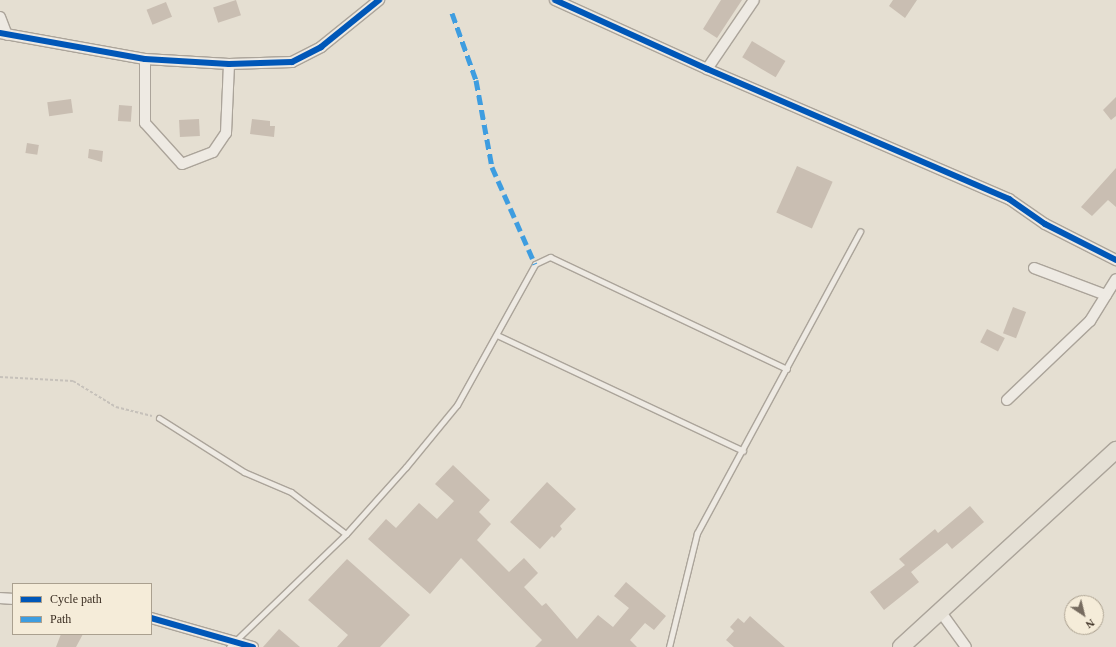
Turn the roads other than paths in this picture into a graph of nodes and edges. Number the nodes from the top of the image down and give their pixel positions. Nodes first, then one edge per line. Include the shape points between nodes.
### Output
1 (379, 0) edge
2 (555, 0) edge
3 (754, 0) edge
4 (0, 17) edge
5 (3, 34) edge
6 (145, 59) junction
7 (230, 64) junction
8 (707, 69) junction
9 (860, 231) dead end
10 (1116, 260) edge
11 (1034, 268) dead end
12 (1116, 279) edge
13 (1106, 295) junction
14 (497, 335) junction
15 (787, 369) junction
16 (1007, 400) dead end
17 (159, 418) road end
18 (743, 450) junction
19 (1116, 450) edge
20 (346, 534) junction
21 (0, 598) edge
22 (12, 599) edge
23 (940, 611) junction
24 (152, 618) edge
25 (232, 644) edge
26 (253, 647) edge
27 (669, 647) edge
28 (900, 647) edge
29 (966, 647) edge

1 - 7 street via 322,47 292,62
2 - 8 street
3 - 8 street
4 - 5 street
5 - 6 street
6 - 7 street
6 - 7 street via 145,123 182,164 213,152 226,133
8 - 10 street via 1009,199 1045,224
9 - 15 lane
11 - 13 street
12 - 13 street
13 - 16 street via 1090,321
14 - 15 lane via 534,264 550,258
14 - 18 lane
14 - 20 lane via 457,405
15 - 18 lane
17 - 20 lane via 244,472 291,492
18 - 27 lane via 697,533
19 - 23 main road
20 - 25 lane
21 - 22 street
23 - 28 main road
23 - 29 street
24 - 25 street
25 - 26 street

